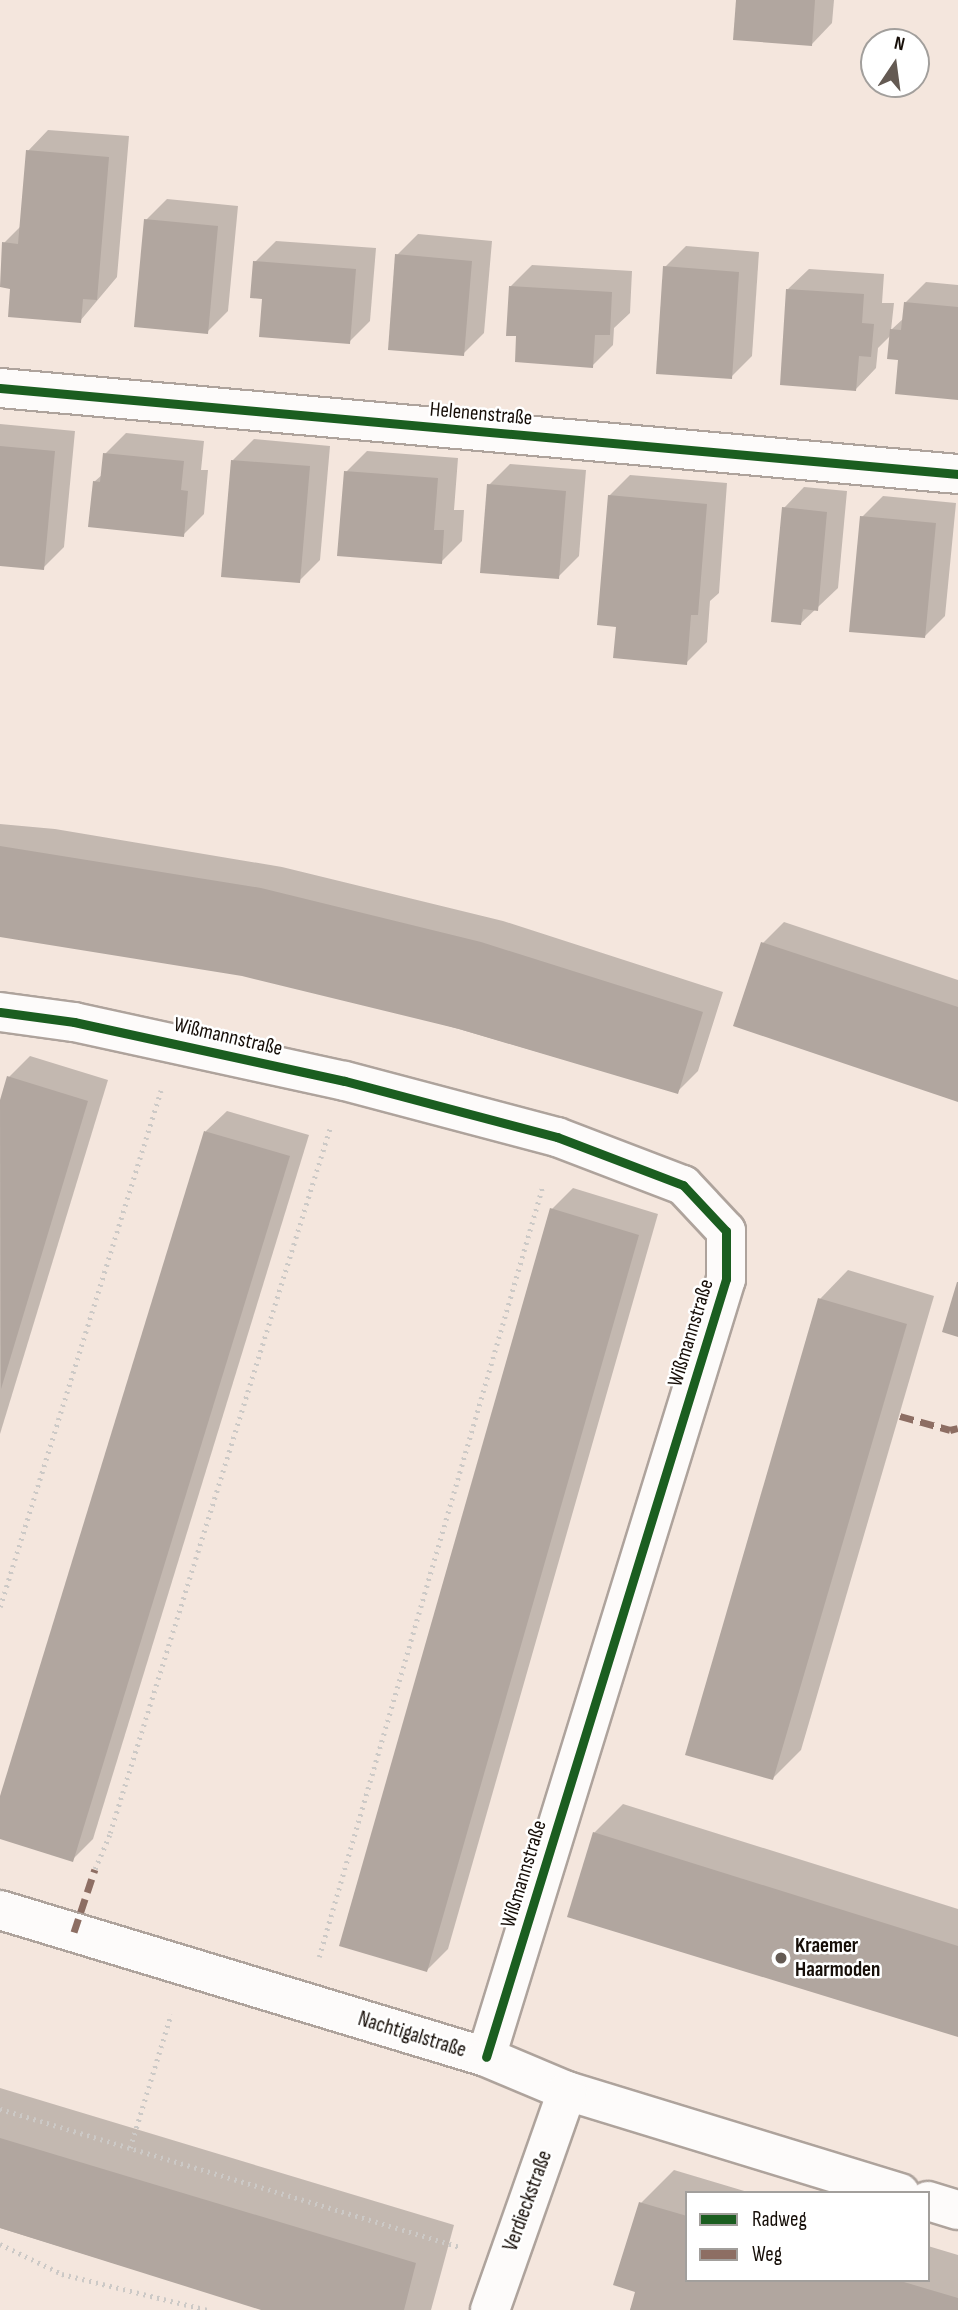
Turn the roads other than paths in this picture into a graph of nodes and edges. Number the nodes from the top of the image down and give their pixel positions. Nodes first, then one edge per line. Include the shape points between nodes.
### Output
1 (0, 388) edge
2 (958, 474) edge
3 (0, 1012) edge
4 (0, 1910) edge
5 (486, 2057) junction
6 (567, 2091) junction
7 (893, 2191) edge
8 (930, 2202) edge
9 (958, 2210) edge
10 (490, 2310) edge

1 - 2 street, Helenenstraße
3 - 5 street, Wißmannstraße via 176,1042 557,1138 683,1185 726,1231 726,1279
4 - 5 street, Nachtigalstraße
5 - 6 street, Nachtigalstraße
6 - 7 street, Nachtigalstraße
6 - 10 street, Verdieckstraße
8 - 9 street

